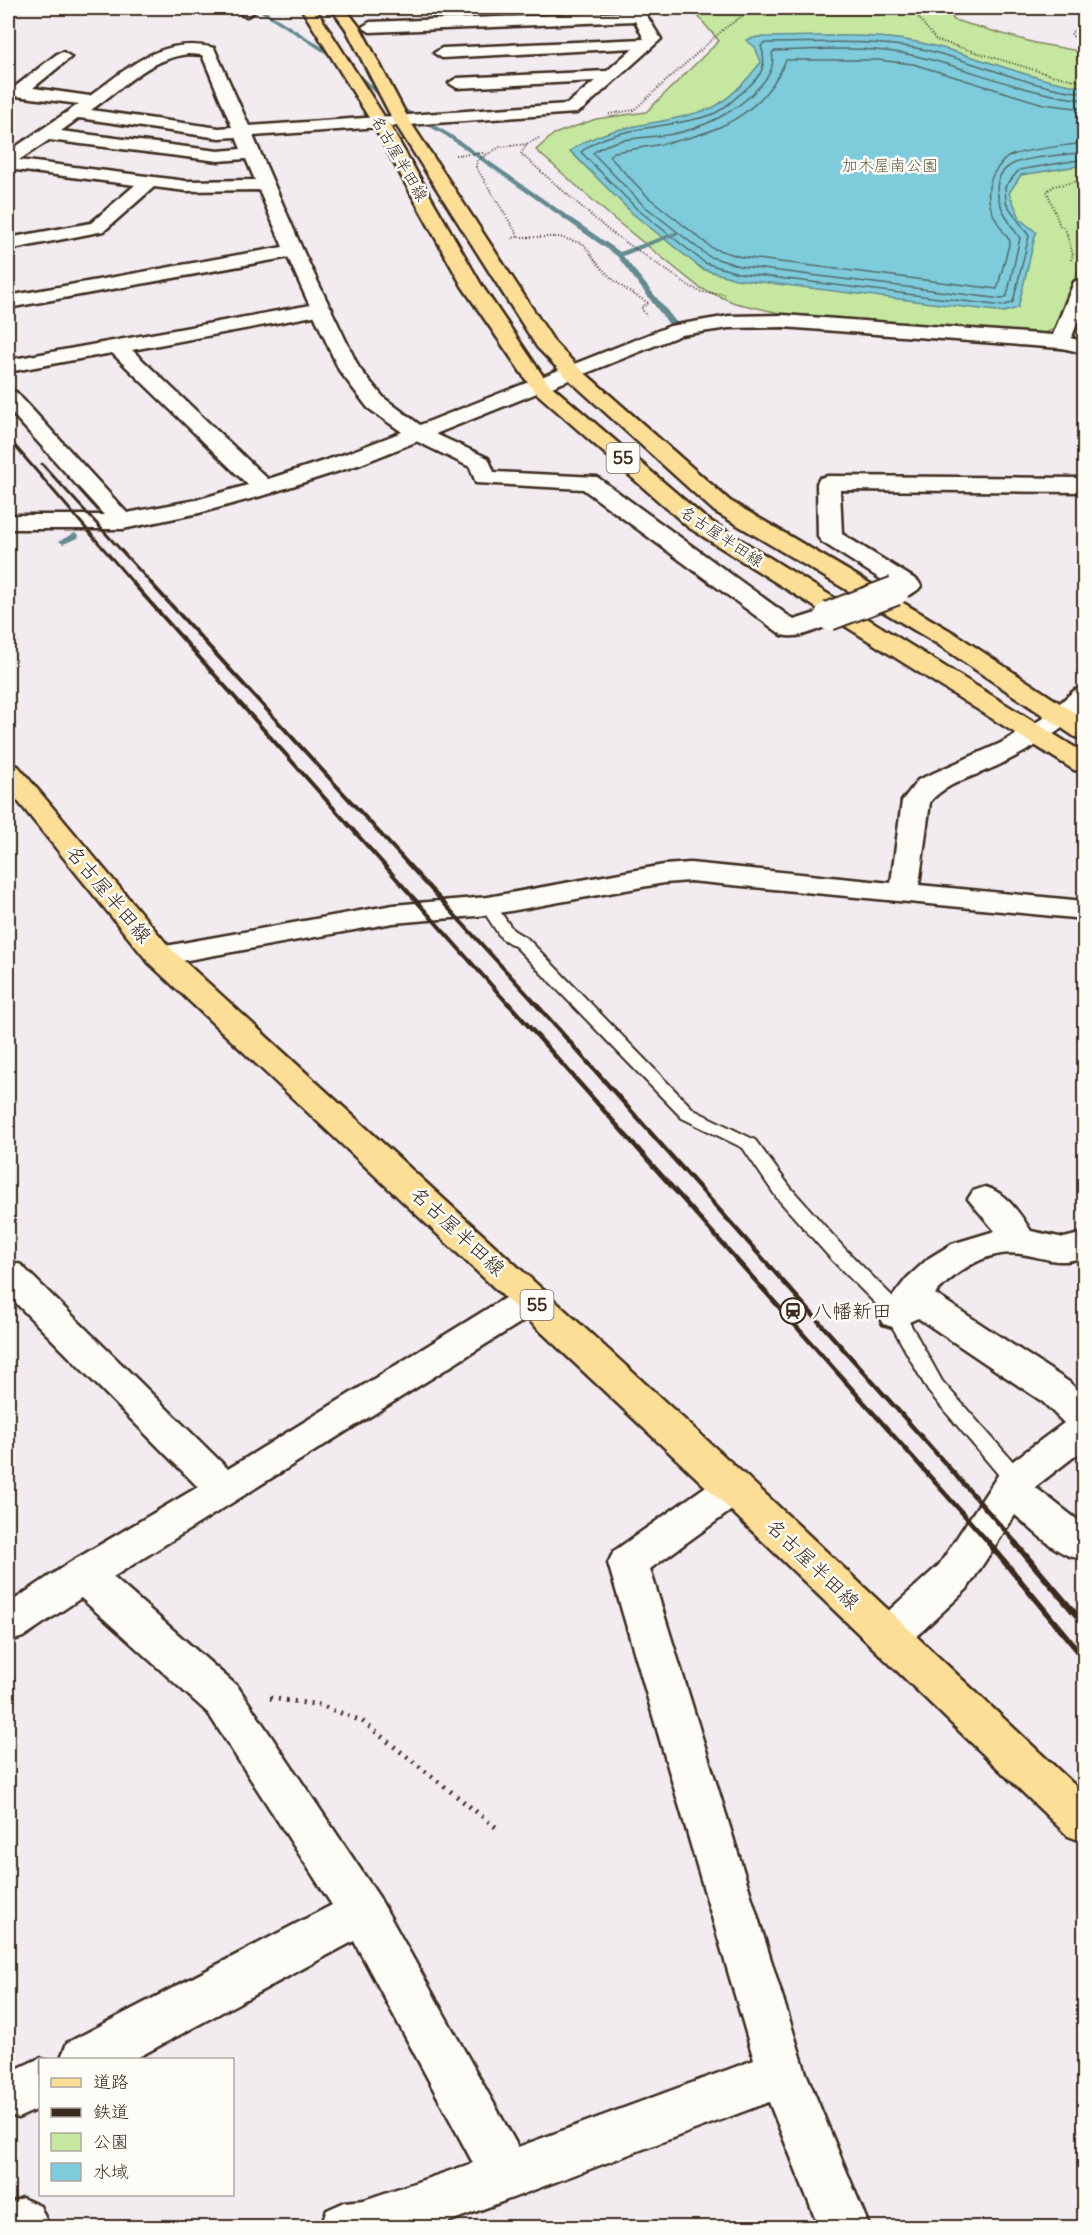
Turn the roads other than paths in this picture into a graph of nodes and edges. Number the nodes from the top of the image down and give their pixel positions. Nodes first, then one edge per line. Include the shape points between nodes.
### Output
1 (308, 8) edge
2 (338, 8) edge
3 (420, 8) edge
4 (638, 12) edge
5 (428, 24) junction
6 (370, 27) dead end
7 (650, 43) junction
8 (442, 53) junction
9 (63, 57) dead end
10 (115, 63) dead end
11 (136, 66) junction
12 (610, 76) junction
13 (457, 83) junction
14 (14, 90) edge
15 (94, 102) junction
16 (76, 113) junction
17 (473, 114) junction
18 (401, 120) junction
19 (379, 121) junction
20 (244, 132) junction
21 (45, 134) junction
22 (252, 153) junction
23 (8, 162) edge
24 (149, 182) junction
25 (265, 185) junction
26 (8, 244) edge
27 (294, 251) junction
28 (1084, 282) edge
29 (8, 302) edge
30 (322, 309) junction
31 (1060, 342) junction
32 (116, 346) junction
33 (1084, 347) edge
34 (8, 366) edge
35 (571, 371) junction
36 (540, 386) junction
37 (8, 397) edge
38 (418, 433) junction
39 (1084, 485) edge
40 (264, 488) junction
41 (8, 522) edge
42 (123, 522) junction
43 (1084, 696) edge
44 (1073, 725) edge
45 (1037, 736) junction
46 (1084, 764) edge
47 (9, 776) edge
48 (904, 891) junction
49 (488, 906) junction
50 (1084, 910) edge
51 (160, 956) junction
52 (985, 1199) dead end
53 (1020, 1241) junction
54 (1078, 1252) edge
55 (8, 1277) edge
56 (531, 1299) junction
57 (905, 1306) junction
58 (1084, 1419) edge
59 (1084, 1428) edge
60 (1013, 1484) junction
61 (733, 1488) junction
62 (225, 1490) junction
63 (1084, 1541) edge
64 (83, 1575) junction
65 (8, 1625) edge
66 (889, 1636) junction
67 (1084, 1822) edge
68 (363, 1912) junction
69 (88, 2058) edge
70 (782, 2073) junction
71 (507, 2176) junction
72 (345, 2228) edge
73 (845, 2228) edge

1 - 19 main road, 名古屋半田線 / 55
2 - 18 main road, 名古屋半田線 / 55
3 - 5 street
4 - 5 street
4 - 7 street via 653,34
5 - 6 street
5 - 8 street
7 - 8 street
7 - 12 street
8 - 13 street
9 - 14 street
10 - 11 street
11 - 15 street
11 - 20 street via 171,51 208,51
12 - 13 street
12 - 17 street via 570,109
13 - 17 street
14 - 15 street
15 - 16 street
16 - 20 street via 219,133
16 - 21 street
17 - 18 street
18 - 19 street
18 - 35 main road, 名古屋半田線 / 55 via 547,347
19 - 20 street
19 - 36 main road, 名古屋半田線 / 55 via 472,286
20 - 22 street
21 - 22 street via 218,156
21 - 23 street
22 - 25 street
23 - 24 street
24 - 25 street via 186,186
24 - 26 street via 97,227
25 - 27 street
27 - 29 street
27 - 30 street
28 - 31 street
30 - 32 street
30 - 38 street via 349,370 362,388 388,413
31 - 33 street
31 - 35 street via 783,321 729,322 677,330
32 - 34 street
32 - 40 street
35 - 36 street
35 - 44 main road, 名古屋半田線 / 55 via 722,506 945,638
36 - 38 street
36 - 45 main road, 名古屋半田線 / 55 via 696,522
37 - 42 street
38 - 39 street, bridge via 480,464 484,478 590,482 791,630 909,586 830,537 828,483
38 - 40 street
40 - 42 street via 179,512
41 - 42 street
43 - 44 street
44 - 45 street
45 - 46 main road, 名古屋半田線 / 55
45 - 48 street via 928,786 916,801
47 - 51 main road, 名古屋半田線 / 55
48 - 49 street via 690,872
48 - 50 street
49 - 51 street via 393,914
49 - 57 lane via 507,934 522,943 688,1114 748,1144 784,1193
51 - 56 main road, 名古屋半田線 / 55
52 - 53 street
53 - 54 street
53 - 57 street via 994,1241 966,1252 936,1271
55 - 62 street
56 - 61 main road, 名古屋半田線 / 55
56 - 62 street
57 - 58 street via 1056,1392
57 - 60 lane via 936,1386
59 - 60 street
60 - 63 street via 1078,1543
60 - 66 street via 953,1577
61 - 66 main road, 名古屋半田線 / 55
61 - 70 street via 628,1563
62 - 64 street
64 - 65 street
64 - 68 street via 223,1700
66 - 67 main road, 名古屋半田線 / 55
68 - 69 street
68 - 71 street
70 - 71 street
70 - 73 street
71 - 72 street via 364,2226

